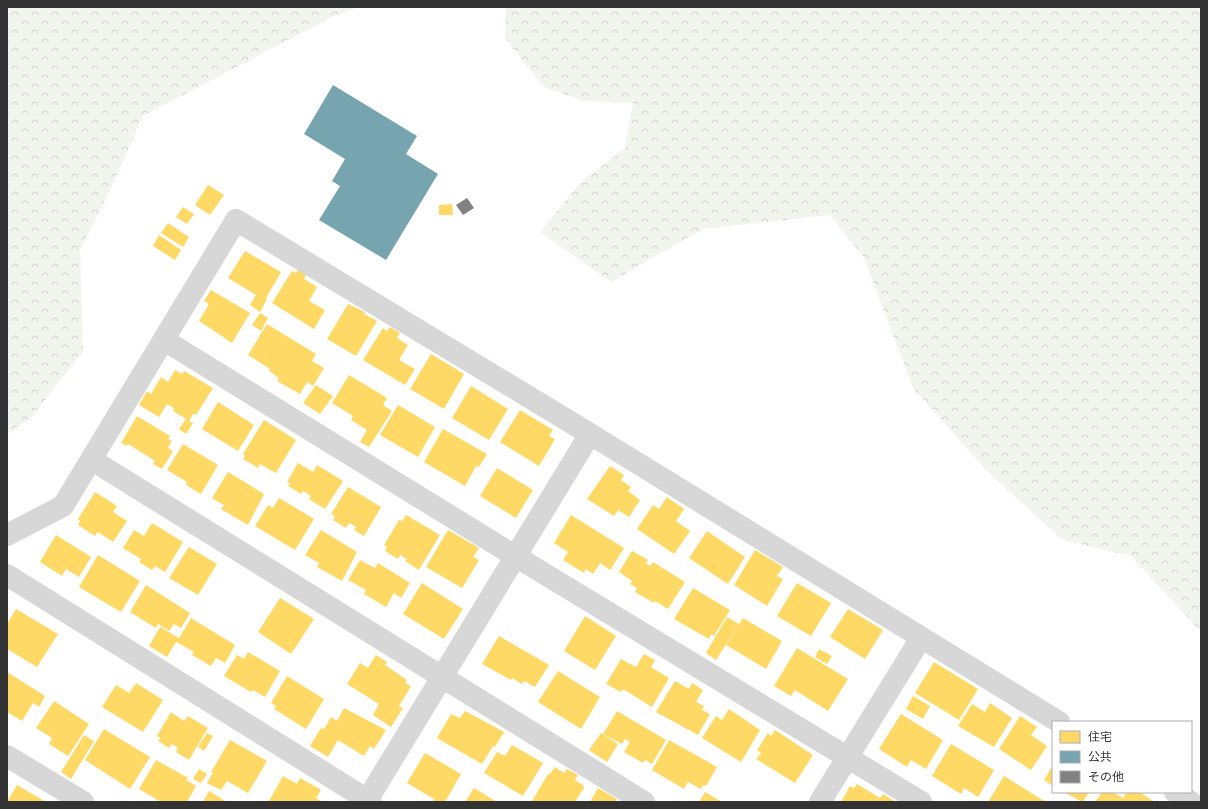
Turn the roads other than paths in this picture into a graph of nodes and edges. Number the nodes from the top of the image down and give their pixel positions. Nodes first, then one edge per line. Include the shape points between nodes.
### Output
1 (164, 340) junction
2 (590, 434) junction
3 (92, 460) junction
4 (7, 535) edge
5 (515, 556) junction
6 (7, 575) edge
7 (921, 638) junction
8 (442, 678) junction
9 (1057, 721) edge
10 (7, 756) edge
11 (848, 757) junction
12 (1177, 793) edge
13 (368, 801) edge
14 (83, 802) edge
15 (644, 802) edge
16 (820, 802) edge
17 (921, 802) edge
18 (1191, 802) edge

1 - 2 street via 236,220
1 - 3 street
1 - 5 street
2 - 5 street
2 - 7 street
3 - 4 street via 63,506
3 - 8 street
5 - 8 street
5 - 11 street
6 - 13 street
7 - 9 street
7 - 11 street
8 - 13 street
8 - 15 street
10 - 14 street
11 - 16 street
11 - 17 street
12 - 18 street

